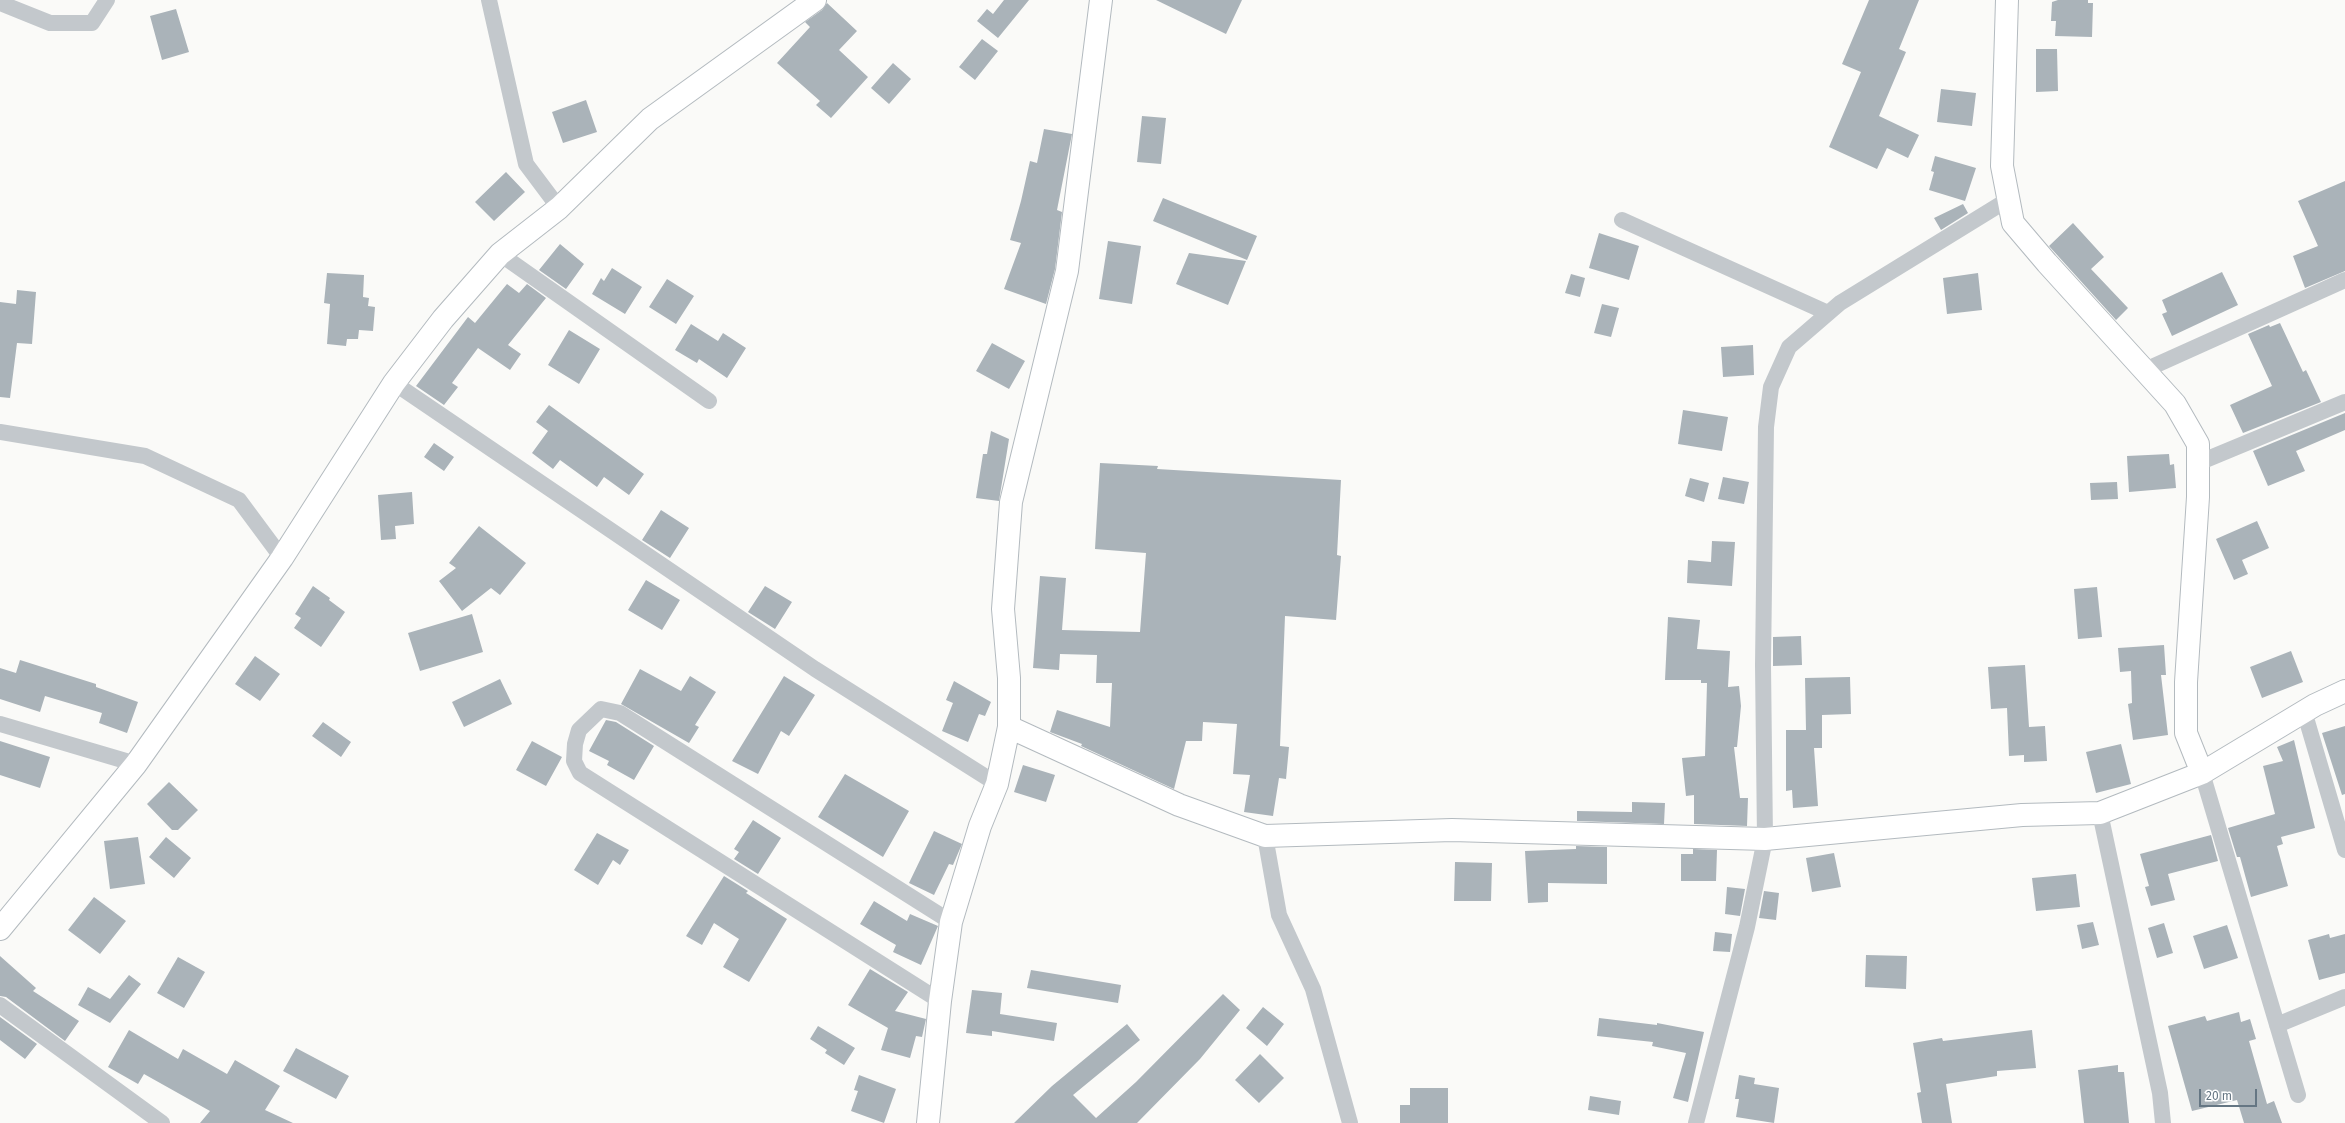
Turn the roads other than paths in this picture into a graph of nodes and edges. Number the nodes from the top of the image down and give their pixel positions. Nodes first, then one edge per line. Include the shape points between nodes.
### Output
1 (108, 0) edge
2 (489, 0) edge
3 (815, 0) edge
4 (1101, 0) edge
5 (2007, 0) edge
6 (0, 3) edge
7 (2009, 199) junction
8 (559, 208) junction
9 (1622, 220) dead end
10 (500, 254) junction
11 (2345, 280) edge
12 (1828, 313) junction
13 (2144, 370) junction
14 (394, 383) junction
15 (709, 401) dead end
16 (2345, 402) edge
17 (0, 432) edge
18 (2198, 463) junction
19 (282, 558) junction
20 (2345, 691) edge
21 (2304, 711) junction
22 (0, 724) edge
23 (1009, 727) junction
24 (136, 764) junction
25 (2202, 773) junction
26 (997, 784) junction
27 (2100, 813) junction
28 (1265, 836) junction
29 (1765, 839) junction
30 (2345, 850) edge
31 (950, 922) junction
32 (0, 929) edge
33 (2345, 997) edge
34 (940, 1001) junction
35 (0, 1005) edge
36 (2277, 1025) junction
37 (2298, 1095) dead end
38 (162, 1123) edge
39 (928, 1123) edge
40 (1350, 1123) edge
41 (1696, 1123) edge
42 (2163, 1123) edge

1 - 6 street via 92,24 50,24
2 - 8 street via 526,164
3 - 8 street via 650,119
4 - 23 street via 1068,271 1011,502 1003,609 1009,678
5 - 7 street via 2002,166
7 - 12 street via 1840,303
7 - 13 street via 2013,223
8 - 10 street
9 - 12 street
10 - 14 street via 443,319
10 - 15 street
11 - 13 street
12 - 29 street via 1789,347 1771,387 1766,428 1763,665
13 - 18 street via 2175,404 2198,444
14 - 19 street
14 - 26 street via 815,669
16 - 18 street
17 - 19 street via 145,456 238,500
18 - 25 street via 2186,682 2186,733
19 - 24 street
20 - 21 street
21 - 25 street
21 - 30 street
22 - 24 street
23 - 26 street
23 - 28 street via 1179,805
24 - 32 street
25 - 27 street
25 - 36 street
26 - 31 street via 980,826
27 - 29 street via 2022,815
27 - 42 street via 2160,1093
28 - 29 street via 1452,830
28 - 40 street via 1279,914 1313,989
29 - 41 street via 1747,927
31 - 34 street
31 - 34 street via 620,713 601,709 579,730 574,744 574,761 580,773
33 - 36 street
34 - 39 street
35 - 38 street
36 - 37 street

